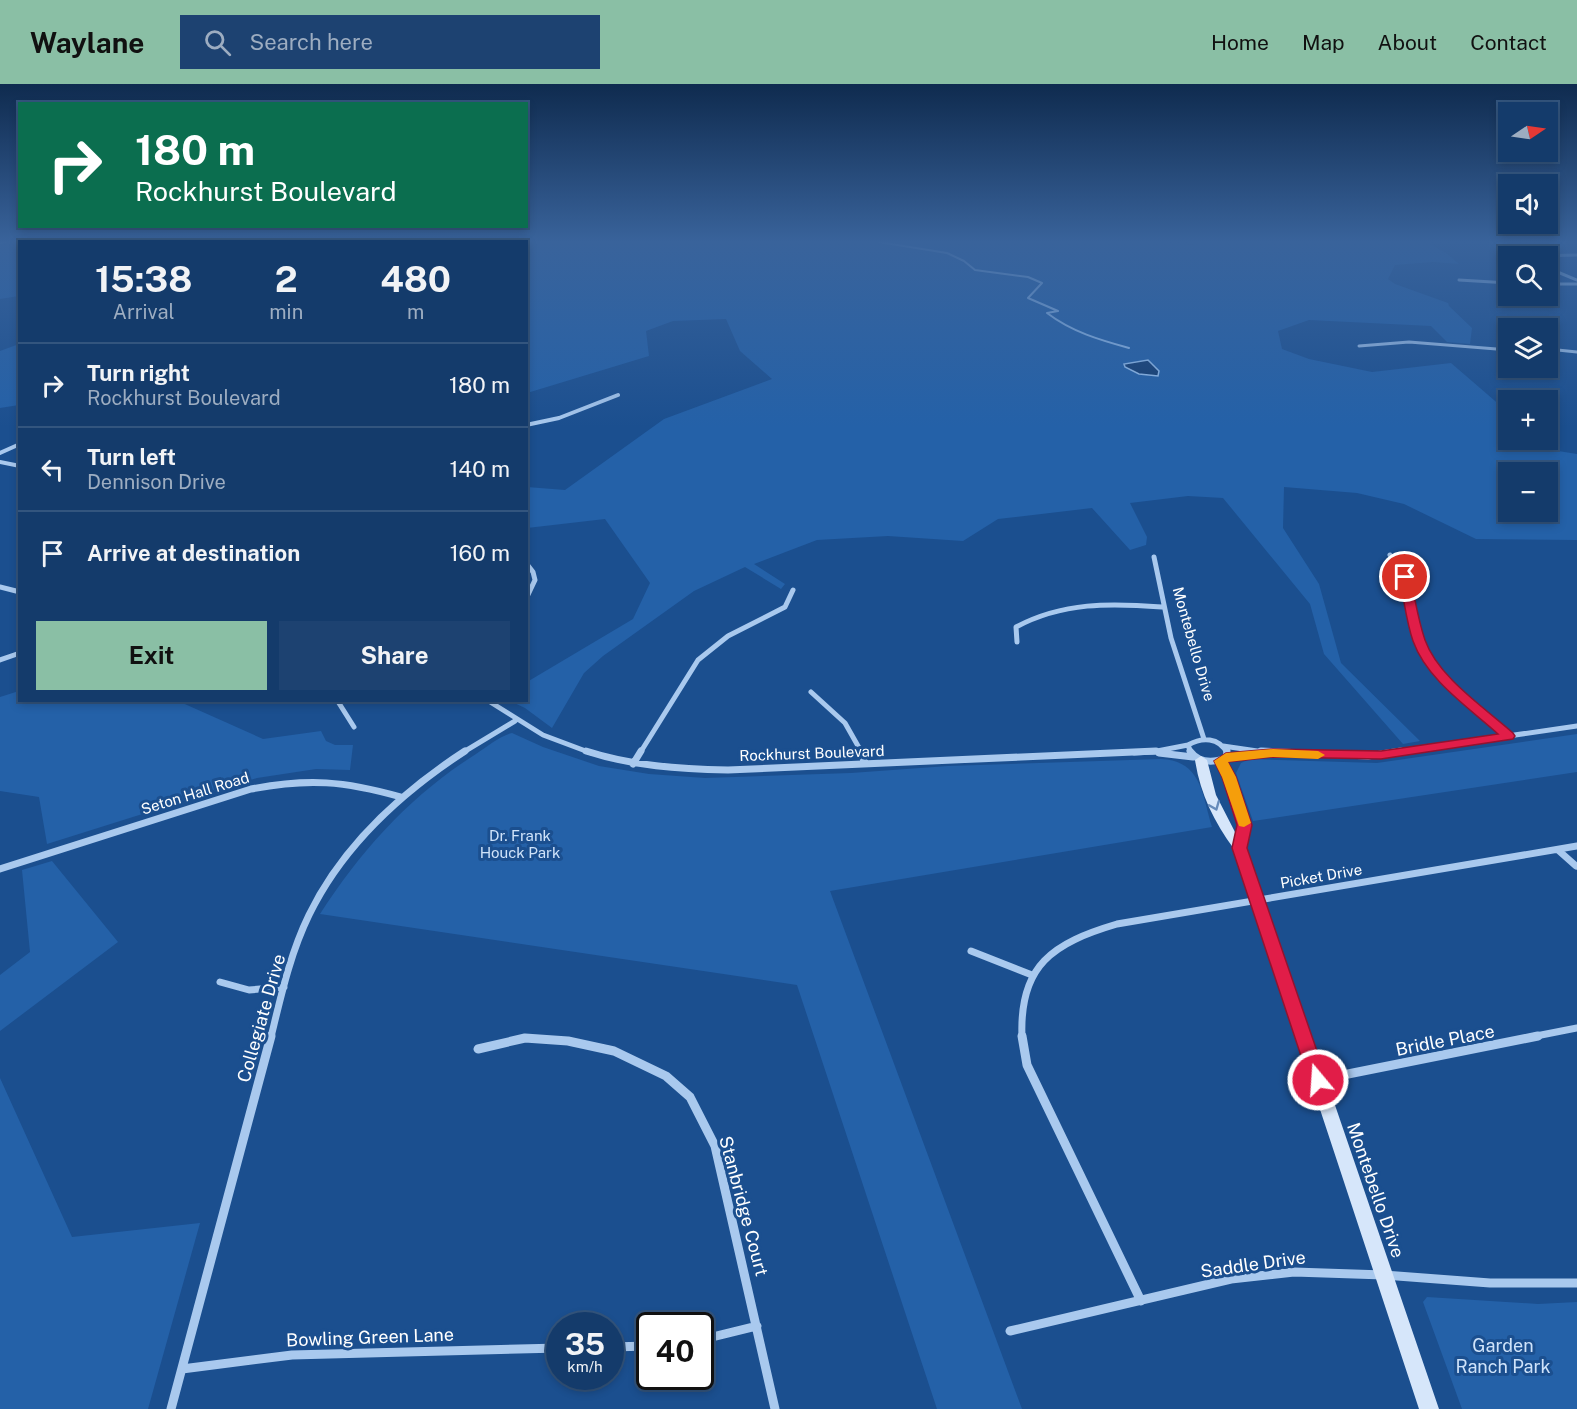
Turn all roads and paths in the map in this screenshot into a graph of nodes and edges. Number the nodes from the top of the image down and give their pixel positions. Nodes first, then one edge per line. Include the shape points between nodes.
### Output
1 (1359, 346) dead end
2 (1498, 349) edge
3 (1558, 350) edge
4 (1577, 352) edge
5 (618, 395) dead end
6 (528, 425) edge
7 (18, 445) edge
8 (0, 453) edge
9 (0, 462) edge
10 (18, 466) edge
11 (1390, 555) dead end
12 (1154, 557) dead end
13 (528, 566) edge
14 (0, 587) edge
15 (794, 590) dead end
16 (18, 592) edge
17 (528, 595) edge
18 (1162, 607) junction
19 (1017, 642) dead end
20 (18, 654) edge
21 (0, 660) edge
22 (811, 692) dead end
23 (338, 702) edge
24 (490, 702) edge
25 (515, 721) junction
26 (1577, 726) edge
27 (354, 727) dead end
28 (1508, 736) junction
29 (1204, 739) junction
30 (1188, 745) junction
31 (1223, 746) junction
32 (1152, 752) junction
33 (1273, 753) junction
34 (1199, 758) junction
35 (1223, 759) junction
36 (633, 764) junction
37 (865, 764) junction
38 (401, 797) junction
39 (1577, 846) edge
40 (1240, 848) junction
41 (1558, 850) junction
42 (1576, 866) edge
43 (0, 868) edge
44 (1258, 900) junction
45 (970, 951) dead end
46 (1032, 975) junction
47 (220, 982) dead end
48 (284, 987) junction
49 (1577, 1028) edge
50 (478, 1049) dead end
51 (1318, 1080) junction
52 (1384, 1275) junction
53 (1577, 1283) edge
54 (1141, 1301) junction
55 (757, 1326) junction
56 (1010, 1331) dead end
57 (714, 1337) edge
58 (546, 1348) edge
59 (182, 1369) junction
60 (171, 1409) edge
61 (775, 1409) edge
62 (1429, 1409) edge

1 - 2 street via 1409,342
3 - 4 street
5 - 6 street via 559,418
7 - 8 street
9 - 10 street
11 - 28 street via 1405,577 1419,642 1433,666
12 - 18 street, Montebello Drive
13 - 17 street via 537,577
14 - 16 street
15 - 36 street via 785,607 728,636 698,660
18 - 19 street via 1106,604 1058,609 1016,627
18 - 29 street, Montebello Drive
20 - 21 street
22 - 37 street via 849,726
23 - 27 street
24 - 25 street, Rockhurst Boulevard
25 - 36 street, Rockhurst Boulevard via 572,748
25 - 38 street, Collegiate Drive via 452,758
26 - 28 street
28 - 33 street via 1381,755
29 - 30 street, Rockhurst Boulevard
29 - 31 street
30 - 32 street, Rockhurst Boulevard
30 - 34 street via 1189,751
31 - 33 street
31 - 35 street via 1227,752
32 - 34 street, Rockhurst Boulevard
32 - 37 street, Rockhurst Boulevard
33 - 35 street
34 - 35 street, Rockhurst Boulevard
34 -> 40 street, Montebello Drive via 1224,828
35 - 40 street, Montebello Drive via 1245,825
36 - 37 street, Rockhurst Boulevard via 719,770
38 - 43 street, Seton Hall Road via 336,781 277,784
38 - 48 street, Collegiate Drive via 371,826 330,882 306,923
39 - 41 street, Picket Drive
40 - 44 street, Montebello Drive
41 - 42 street
41 - 44 street, Picket Drive
44 - 46 street, Picket Drive via 1091,931 1046,958
44 - 51 street, Montebello Drive
45 - 46 street
46 - 54 street, Picket Drive via 1020,1017 1027,1065
47 - 48 street via 249,990
48 - 59 street, Collegiate Drive
49 - 51 street, Bridle Place
50 - 55 street, Stanbridge Court via 525,1038 568,1041 614,1051 666,1076 690,1097 715,1146
51 - 52 street, Montebello Drive
52 - 53 street, Saddle Drive via 1490,1283
52 - 54 street, Saddle Drive via 1311,1271 1263,1275
52 - 62 street, Montebello Drive
54 - 56 street, Saddle Drive
55 - 57 street
55 - 61 street, Stanbridge Court
58 - 59 street, Bowling Green Lane via 292,1355
59 - 60 street, Collegiate Drive

